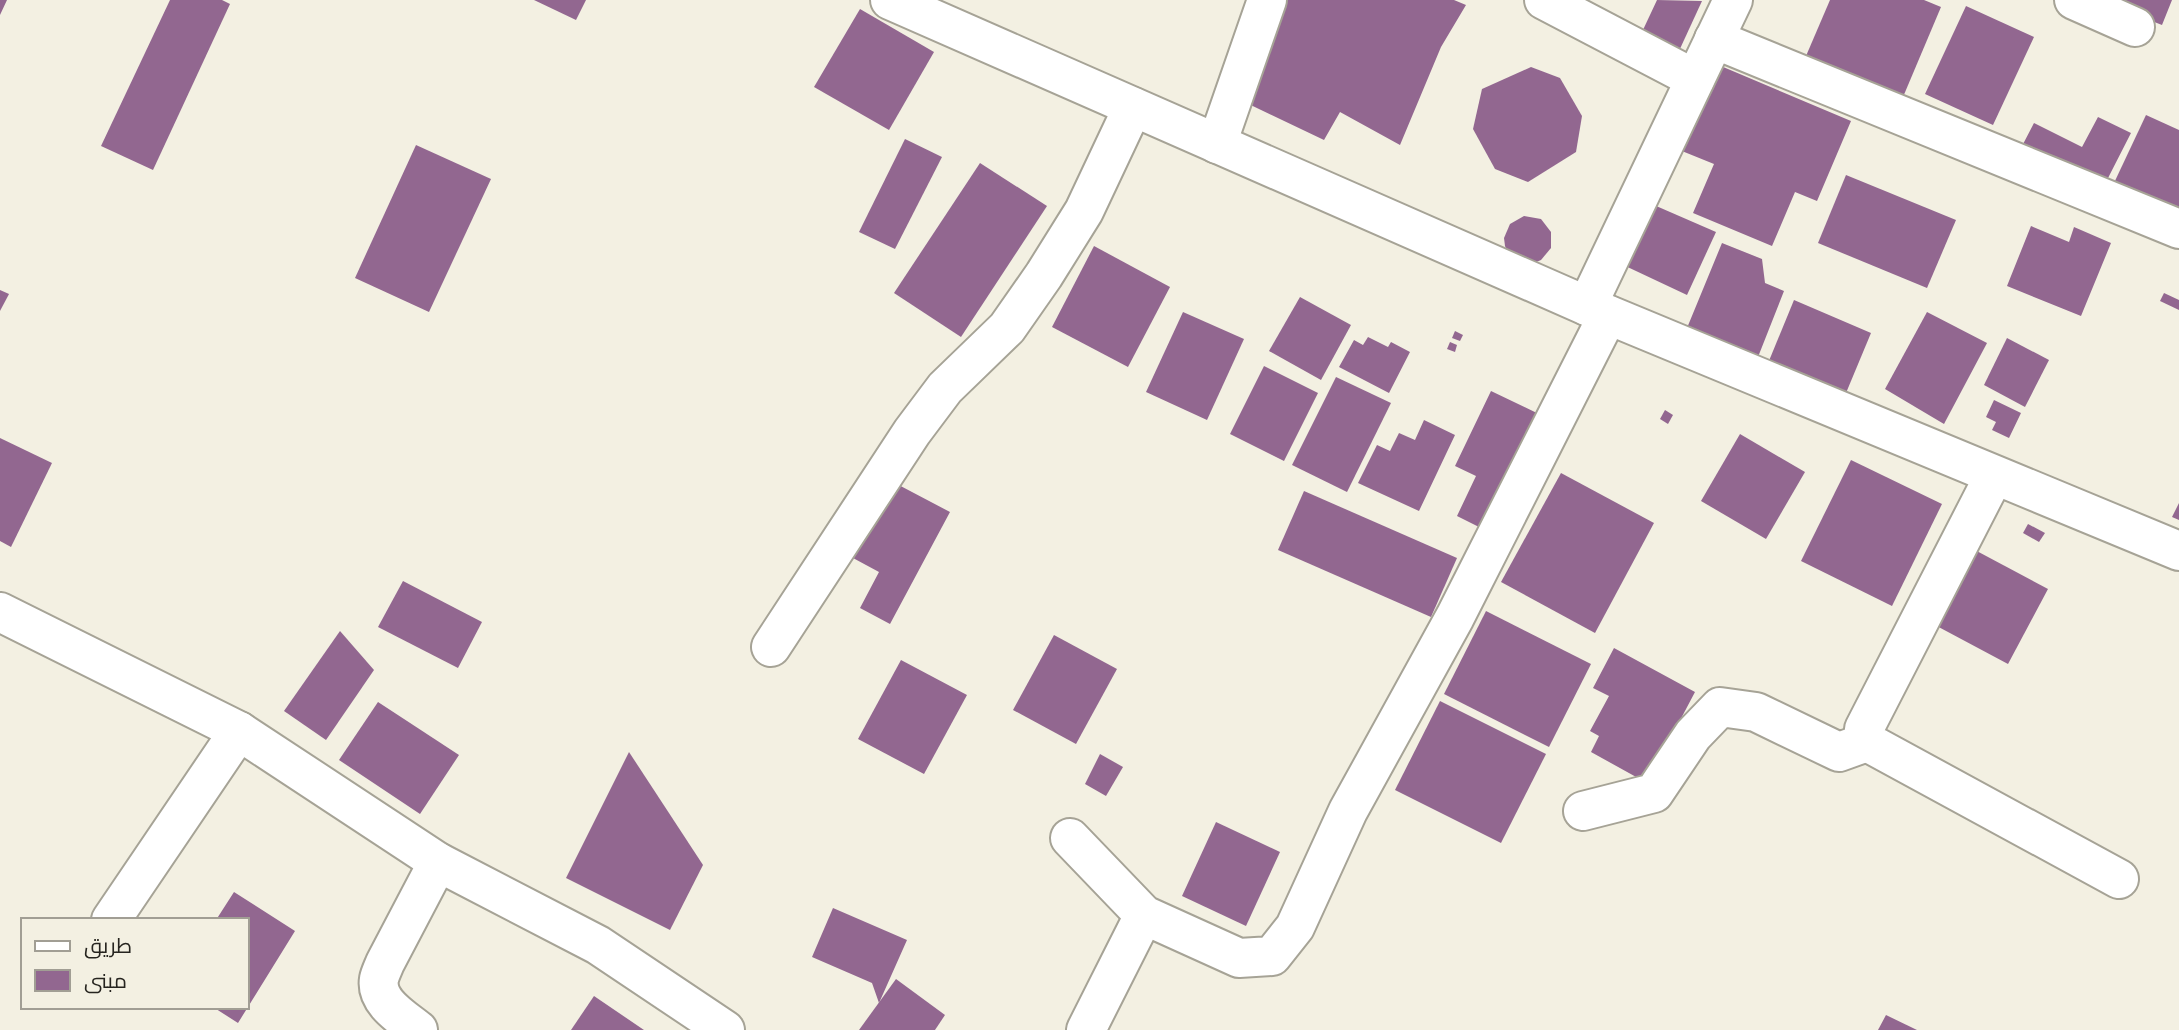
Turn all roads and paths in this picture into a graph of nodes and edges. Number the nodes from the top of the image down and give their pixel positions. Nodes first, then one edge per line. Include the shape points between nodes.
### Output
1 (890, 0) edge
2 (1267, 0) edge
3 (1544, 0) edge
4 (1733, 0) edge
5 (2074, 0) edge
6 (2135, 27) dead end
7 (1714, 39) junction
8 (1695, 79) junction
9 (1133, 107) junction
10 (1217, 144) junction
11 (2179, 229) edge
12 (1598, 311) junction
13 (1994, 476) junction
14 (2179, 551) edge
15 (0, 611) edge
16 (771, 647) dead end
17 (239, 731) junction
18 (1867, 742) junction
19 (1583, 811) dead end
20 (1070, 838) dead end
21 (439, 862) junction
22 (2119, 879) dead end
23 (1144, 915) junction
24 (112, 918) edge
25 (418, 1030) edge
26 (725, 1030) edge
27 (1086, 1030) edge

1 - 9 street
2 - 10 street
3 - 8 street
4 - 7 street
5 - 6 street
7 - 8 street
7 - 11 street
8 - 12 street
9 - 10 street
9 - 16 street via 1084,212 1044,275 1007,328 945,388 912,432
10 - 12 street
12 - 13 street
12 - 23 street via 1455,617 1348,811 1295,927 1272,956 1238,958
13 - 14 street
13 - 18 street via 1864,729
15 - 17 street
17 - 21 street
17 - 24 street
18 - 19 street via 1839,752 1756,712 1720,707 1693,735 1654,793
18 - 22 street
20 - 23 street
21 - 25 street via 379,981 390,1009
21 - 26 street via 598,945
23 - 27 street

